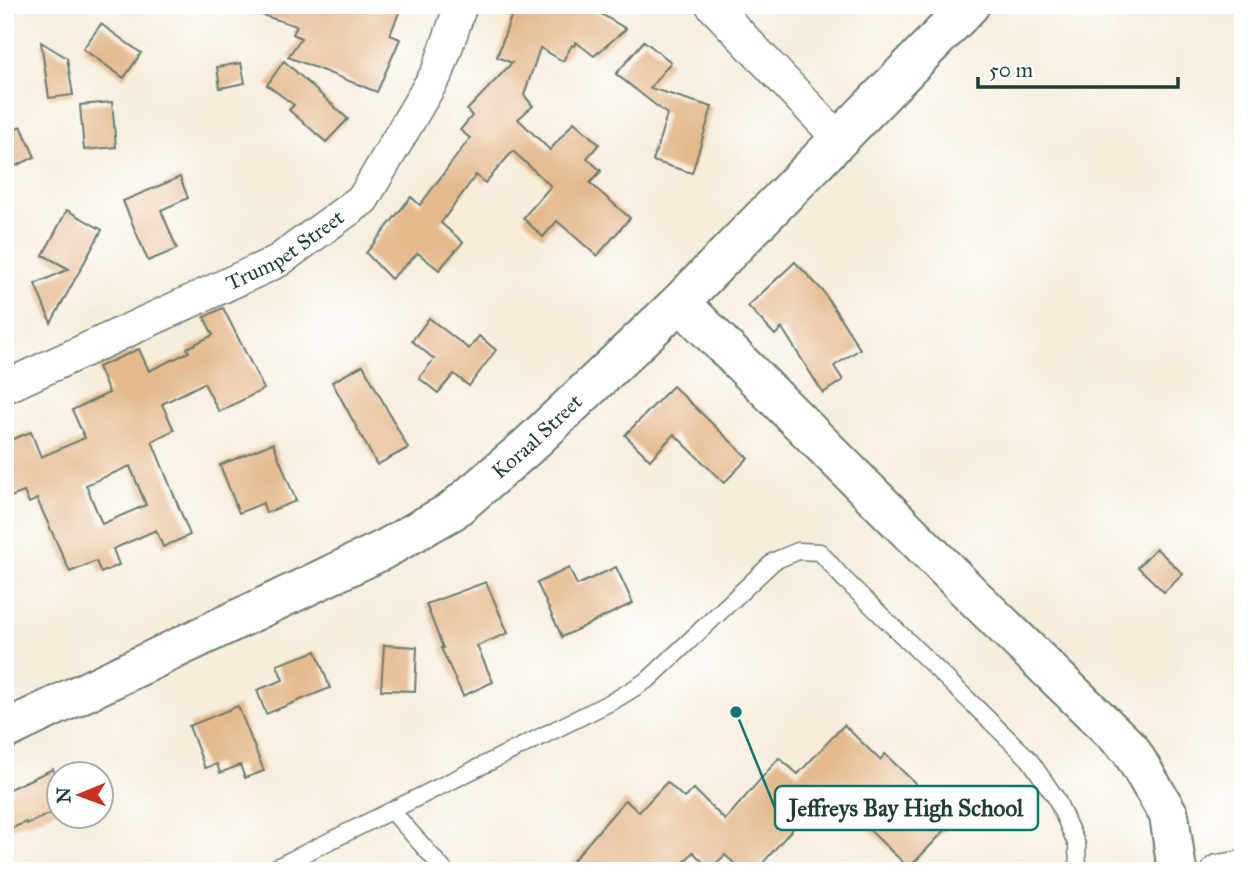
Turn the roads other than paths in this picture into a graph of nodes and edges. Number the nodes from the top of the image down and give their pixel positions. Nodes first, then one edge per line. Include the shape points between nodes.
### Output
1 (461, 5) edge
2 (712, 5) edge
3 (970, 5) edge
4 (839, 139) junction
5 (680, 302) junction
6 (5, 387) edge
7 (5, 730) edge
8 (392, 811) junction
9 (1243, 867) edge
10 (269, 871) edge
11 (445, 871) edge
12 (1078, 871) edge
13 (1177, 871) edge
14 (1218, 871) edge

1 - 6 street, Trumpet Street via 438,71 363,199 278,261
2 - 4 street
3 - 4 street, Koraal Street
4 - 5 street, Koraal Street
5 - 7 street, Koraal Street via 452,512 383,550
5 - 13 street via 1130,749 1169,815
8 - 10 lane
8 - 11 lane
8 - 12 lane via 626,693 666,664 774,561 798,551 820,552 1029,759 1056,798 1077,845
9 - 14 street

